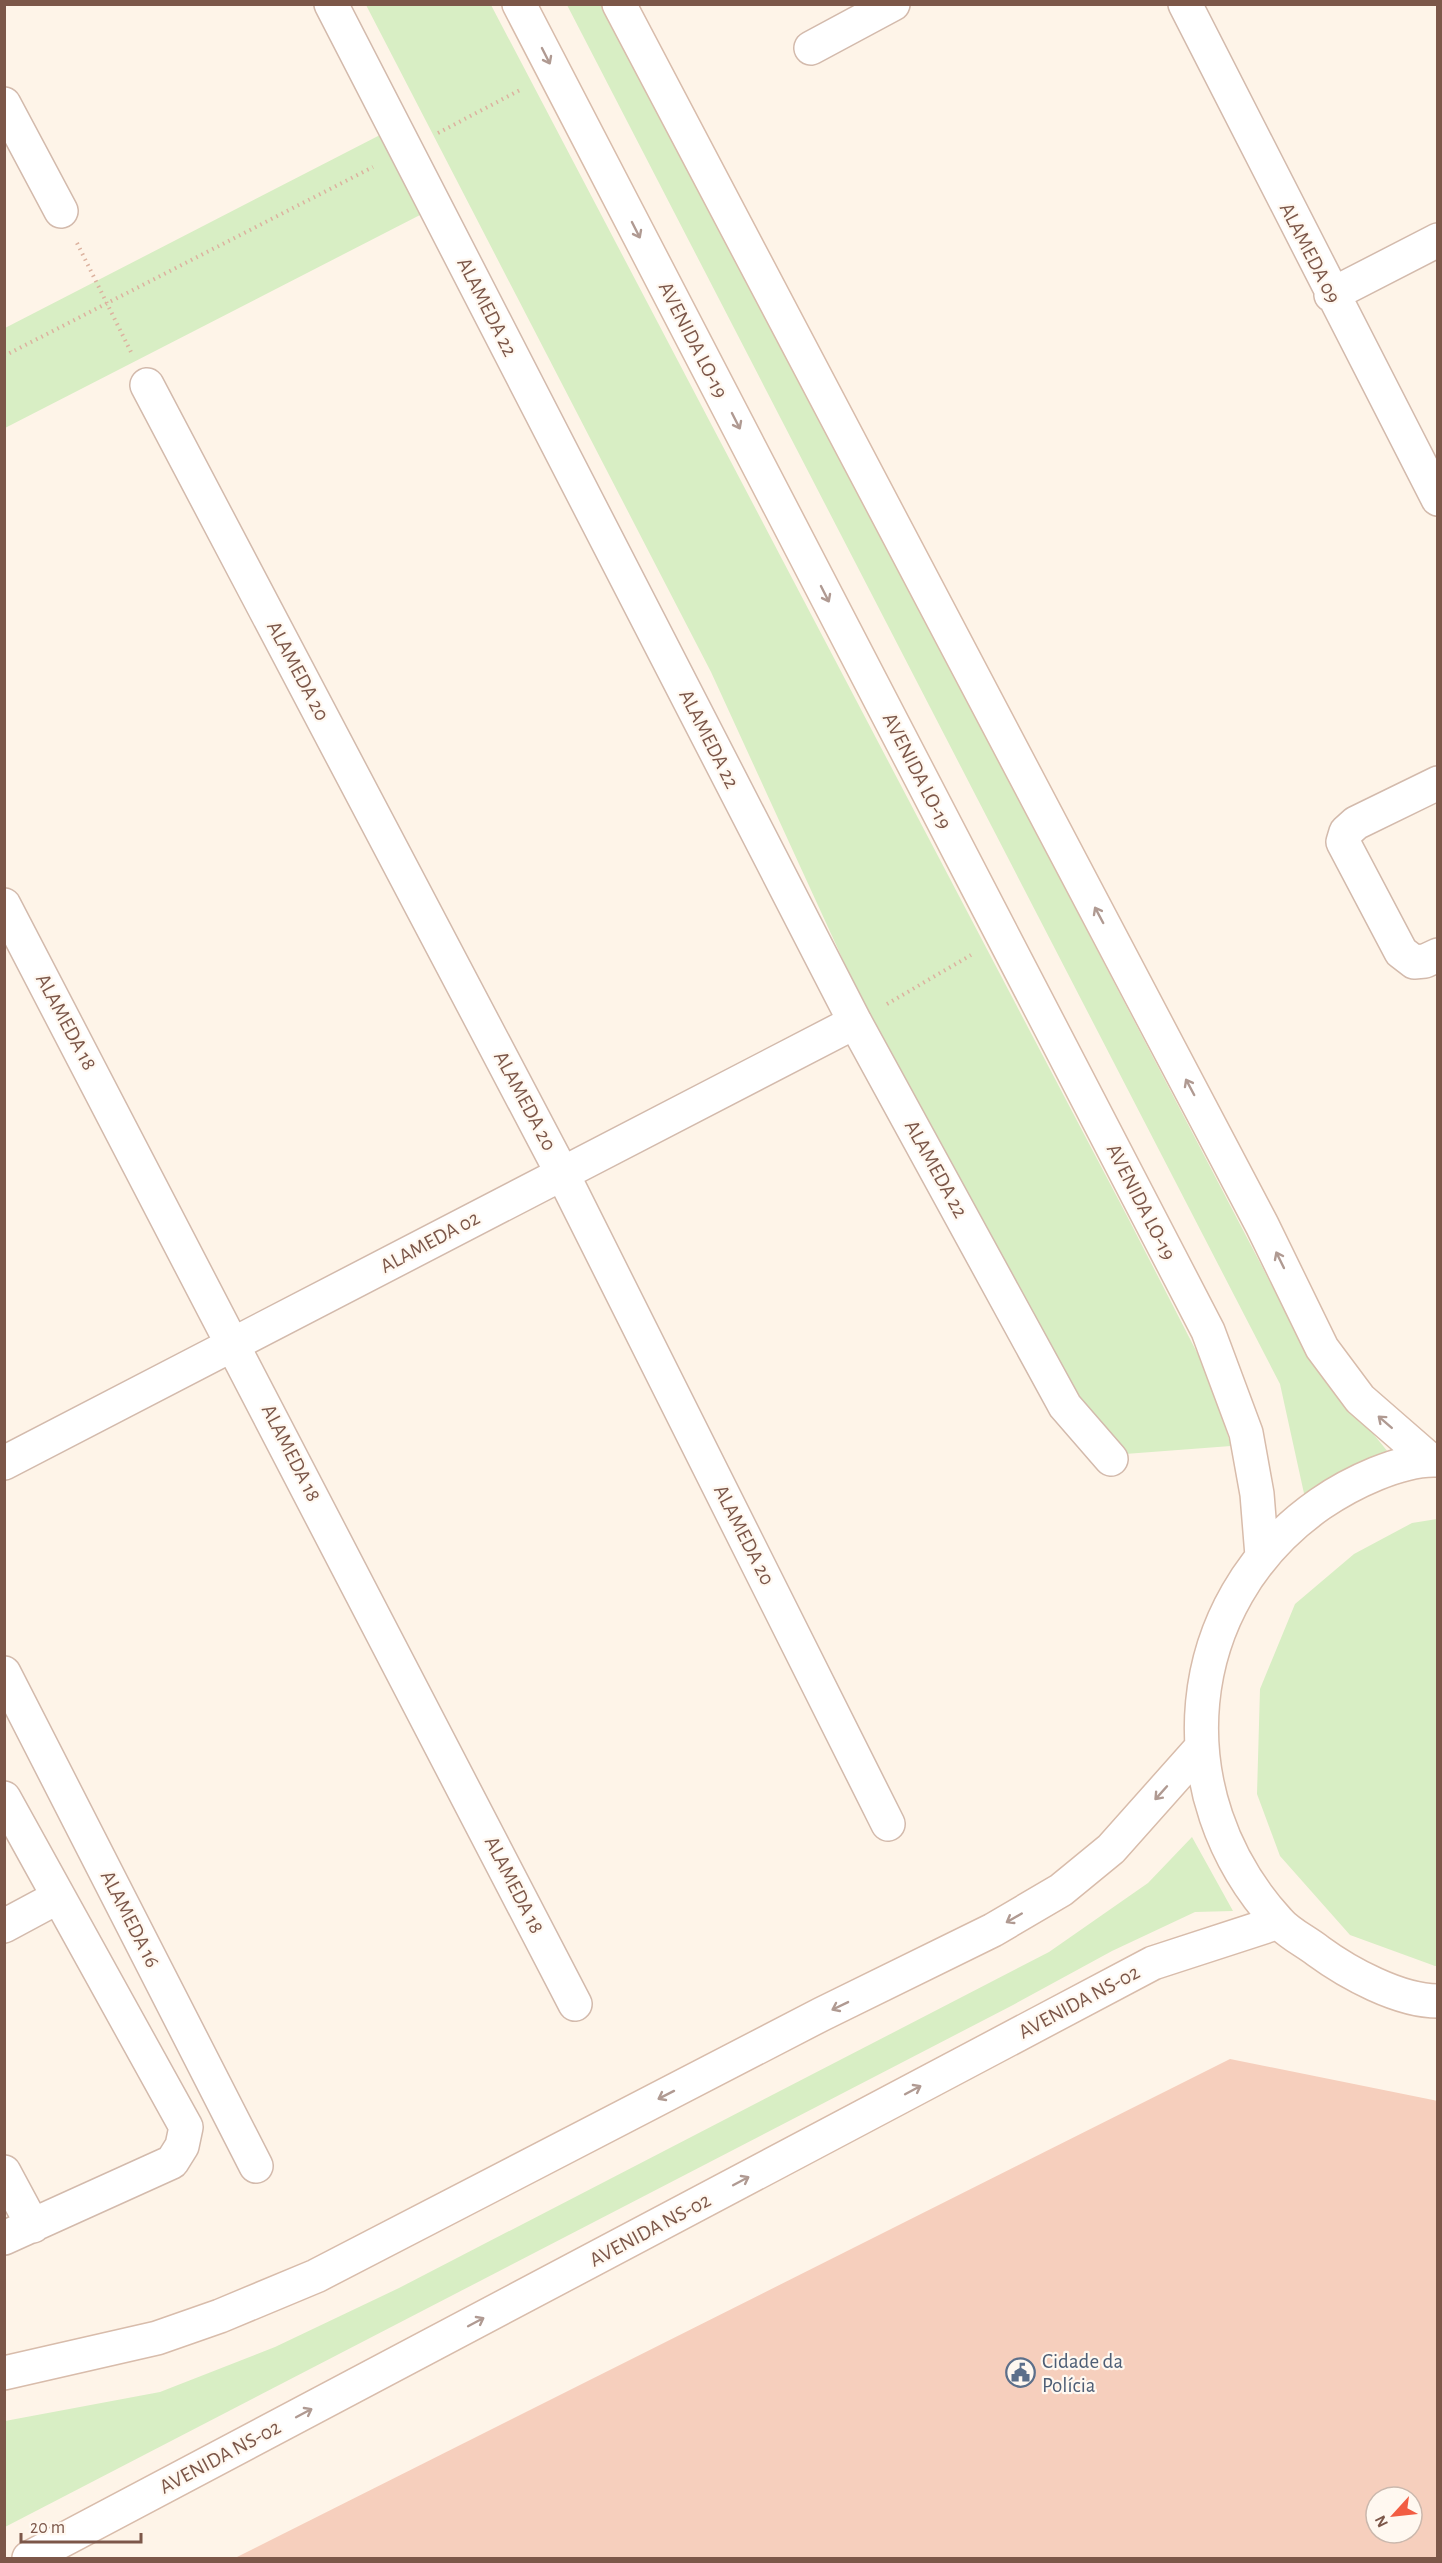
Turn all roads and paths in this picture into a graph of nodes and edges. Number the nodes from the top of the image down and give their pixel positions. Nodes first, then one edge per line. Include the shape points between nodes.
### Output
1 (332, 4) edge
2 (519, 4) edge
3 (619, 4) edge
4 (893, 4) edge
5 (1185, 4) edge
6 (811, 48) dead end
7 (555, 72) junction
8 (4, 104) edge
9 (406, 150) junction
10 (62, 212) joint
11 (1437, 240) edge
12 (1331, 295) junction
13 (106, 303) junction
14 (4, 356) edge
15 (147, 385) joint
16 (1437, 499) edge
17 (1437, 783) edge
18 (4, 904) edge
19 (1003, 936) junction
20 (1437, 955) edge
21 (855, 1022) junction
22 (562, 1173) junction
23 (235, 1345) junction
24 (1111, 1459) dead end
25 (1434, 1460) edge
26 (4, 1463) edge
27 (1262, 1556) junction
28 (4, 1673) edge
29 (1200, 1749) junction
30 (4, 1798) edge
31 (888, 1824) dead end
32 (58, 1897) junction
33 (1279, 1922) junction
34 (4, 1926) edge
35 (1437, 2001) edge
36 (575, 2004) dead end
37 (256, 2166) dead end
38 (4, 2172) edge
39 (19, 2232) edge
40 (4, 2373) edge
41 (29, 2559) edge

1 - 9 street, ALAMEDA 22
2 -> 7 street, AVENIDA LO-19
25 -> 3 street via 1360,1400 1322,1348 1262,1225
4 - 6 street
5 - 12 street, ALAMEDA 09
7 - 9 path
7 -> 19 street, AVENIDA LO-19
8 - 10 street
9 - 13 path
9 - 21 street, ALAMEDA 22
10 - 13 path
11 - 12 street
12 - 16 street, ALAMEDA 09
13 - 14 path
13 - 15 path
15 - 22 street, ALAMEDA 20
17 - 20 street via 1356,824 1346,832 1343,842 1401,952 1414,962
18 - 23 street, ALAMEDA 18
19 - 21 path
19 - 27 street, AVENIDA LO-19 via 1208,1331 1246,1433 1257,1494
21 - 22 street, ALAMEDA 02
21 - 24 street, ALAMEDA 22 via 1065,1406
22 - 23 street, ALAMEDA 02
22 - 31 street, ALAMEDA 20
23 - 26 street, ALAMEDA 02
23 - 36 street, ALAMEDA 18
25 - 27 street via 1382,1471 1337,1492 1297,1520
27 - 29 street via 1233,1598 1214,1649 1203,1690
28 - 37 street, ALAMEDA 16
29 - 33 street via 1213,1813 1240,1872
29 -> 40 street via 1111,1849 1061,1890 993,1930 822,2014 316,2276 157,2338
30 - 32 street
32 - 34 street
32 - 39 street via 186,2127 182,2146 172,2162
33 - 35 street via 1349,1974
41 -> 33 street, AVENIDA NS-02 via 1154,1963
38 - 39 street

